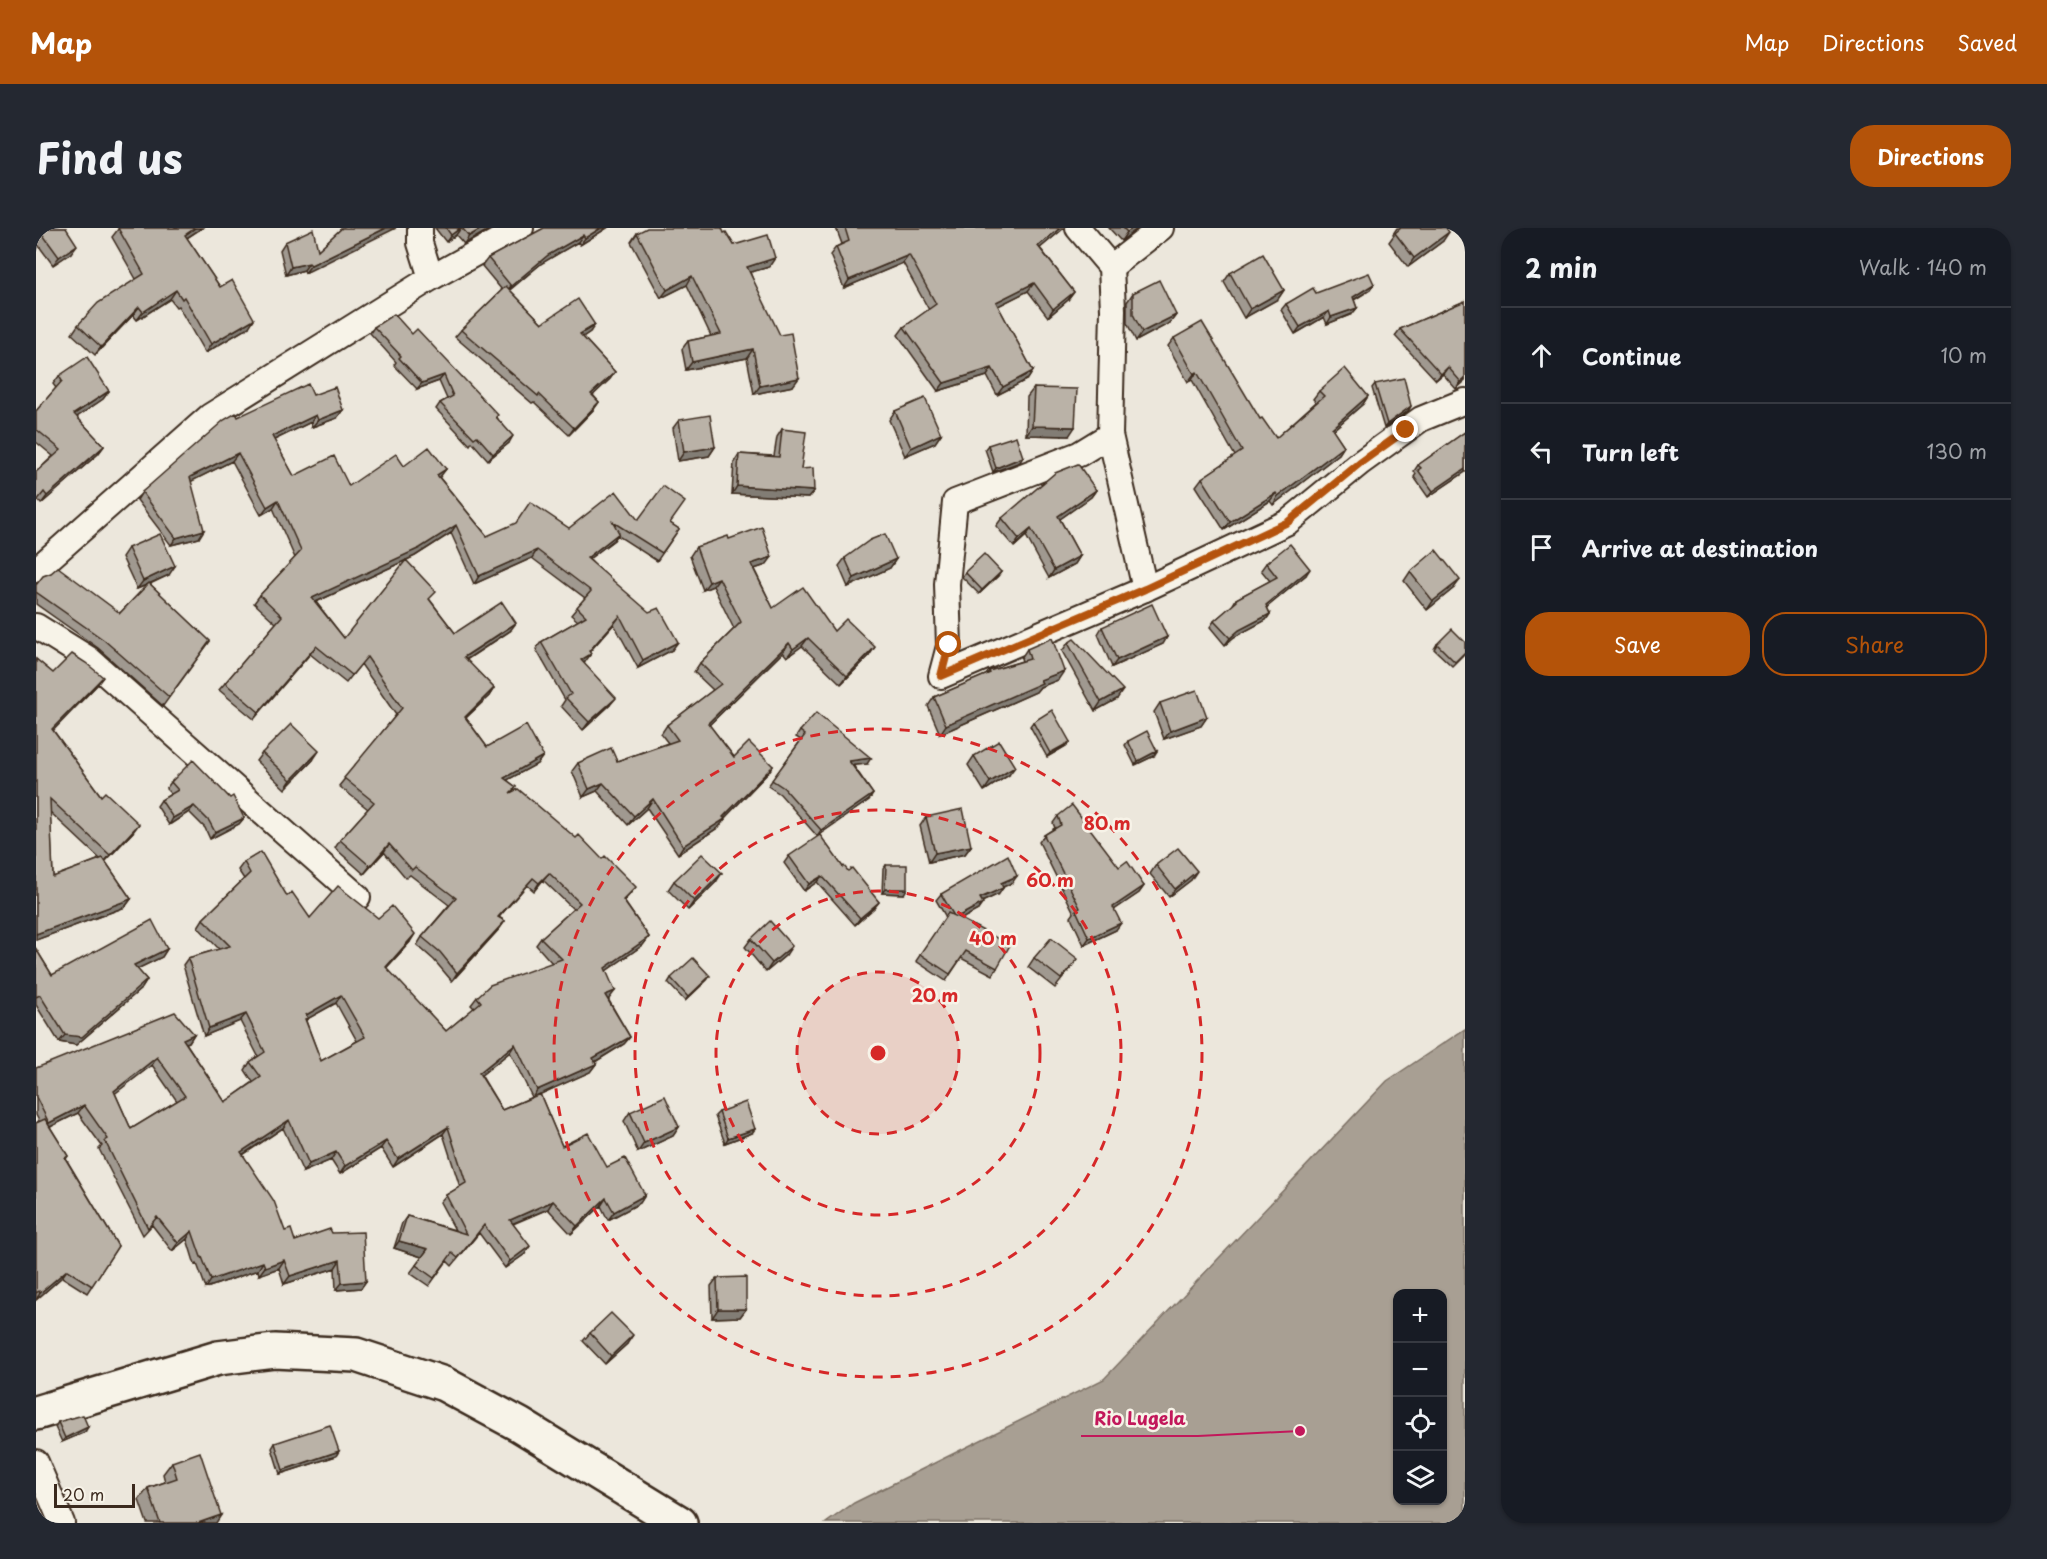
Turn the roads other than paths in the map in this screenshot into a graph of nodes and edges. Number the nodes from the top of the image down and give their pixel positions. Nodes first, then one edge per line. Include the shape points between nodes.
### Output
1 (420, 228) edge
2 (521, 228) edge
3 (1078, 228) edge
4 (1161, 228) edge
5 (1111, 267) junction
6 (431, 278) junction
7 (1465, 400) edge
8 (1110, 435) junction
9 (36, 570) edge
10 (1145, 589) junction
11 (36, 626) edge
12 (358, 897) dead end
13 (36, 1413) edge
14 (36, 1461) edge
15 (62, 1523) edge
16 (680, 1523) edge

1 - 6 street via 420,243
2 - 6 street
3 - 5 street
4 - 5 street
5 - 8 street
6 - 9 street via 210,416
7 - 10 street via 1421,419 1288,522
8 - 10 street
8 - 10 street via 1079,454 954,502 947,584 949,645 941,676
11 - 12 street via 89,659
13 - 16 main road via 218,1358 275,1351 356,1356 444,1384 520,1425
14 - 15 street

